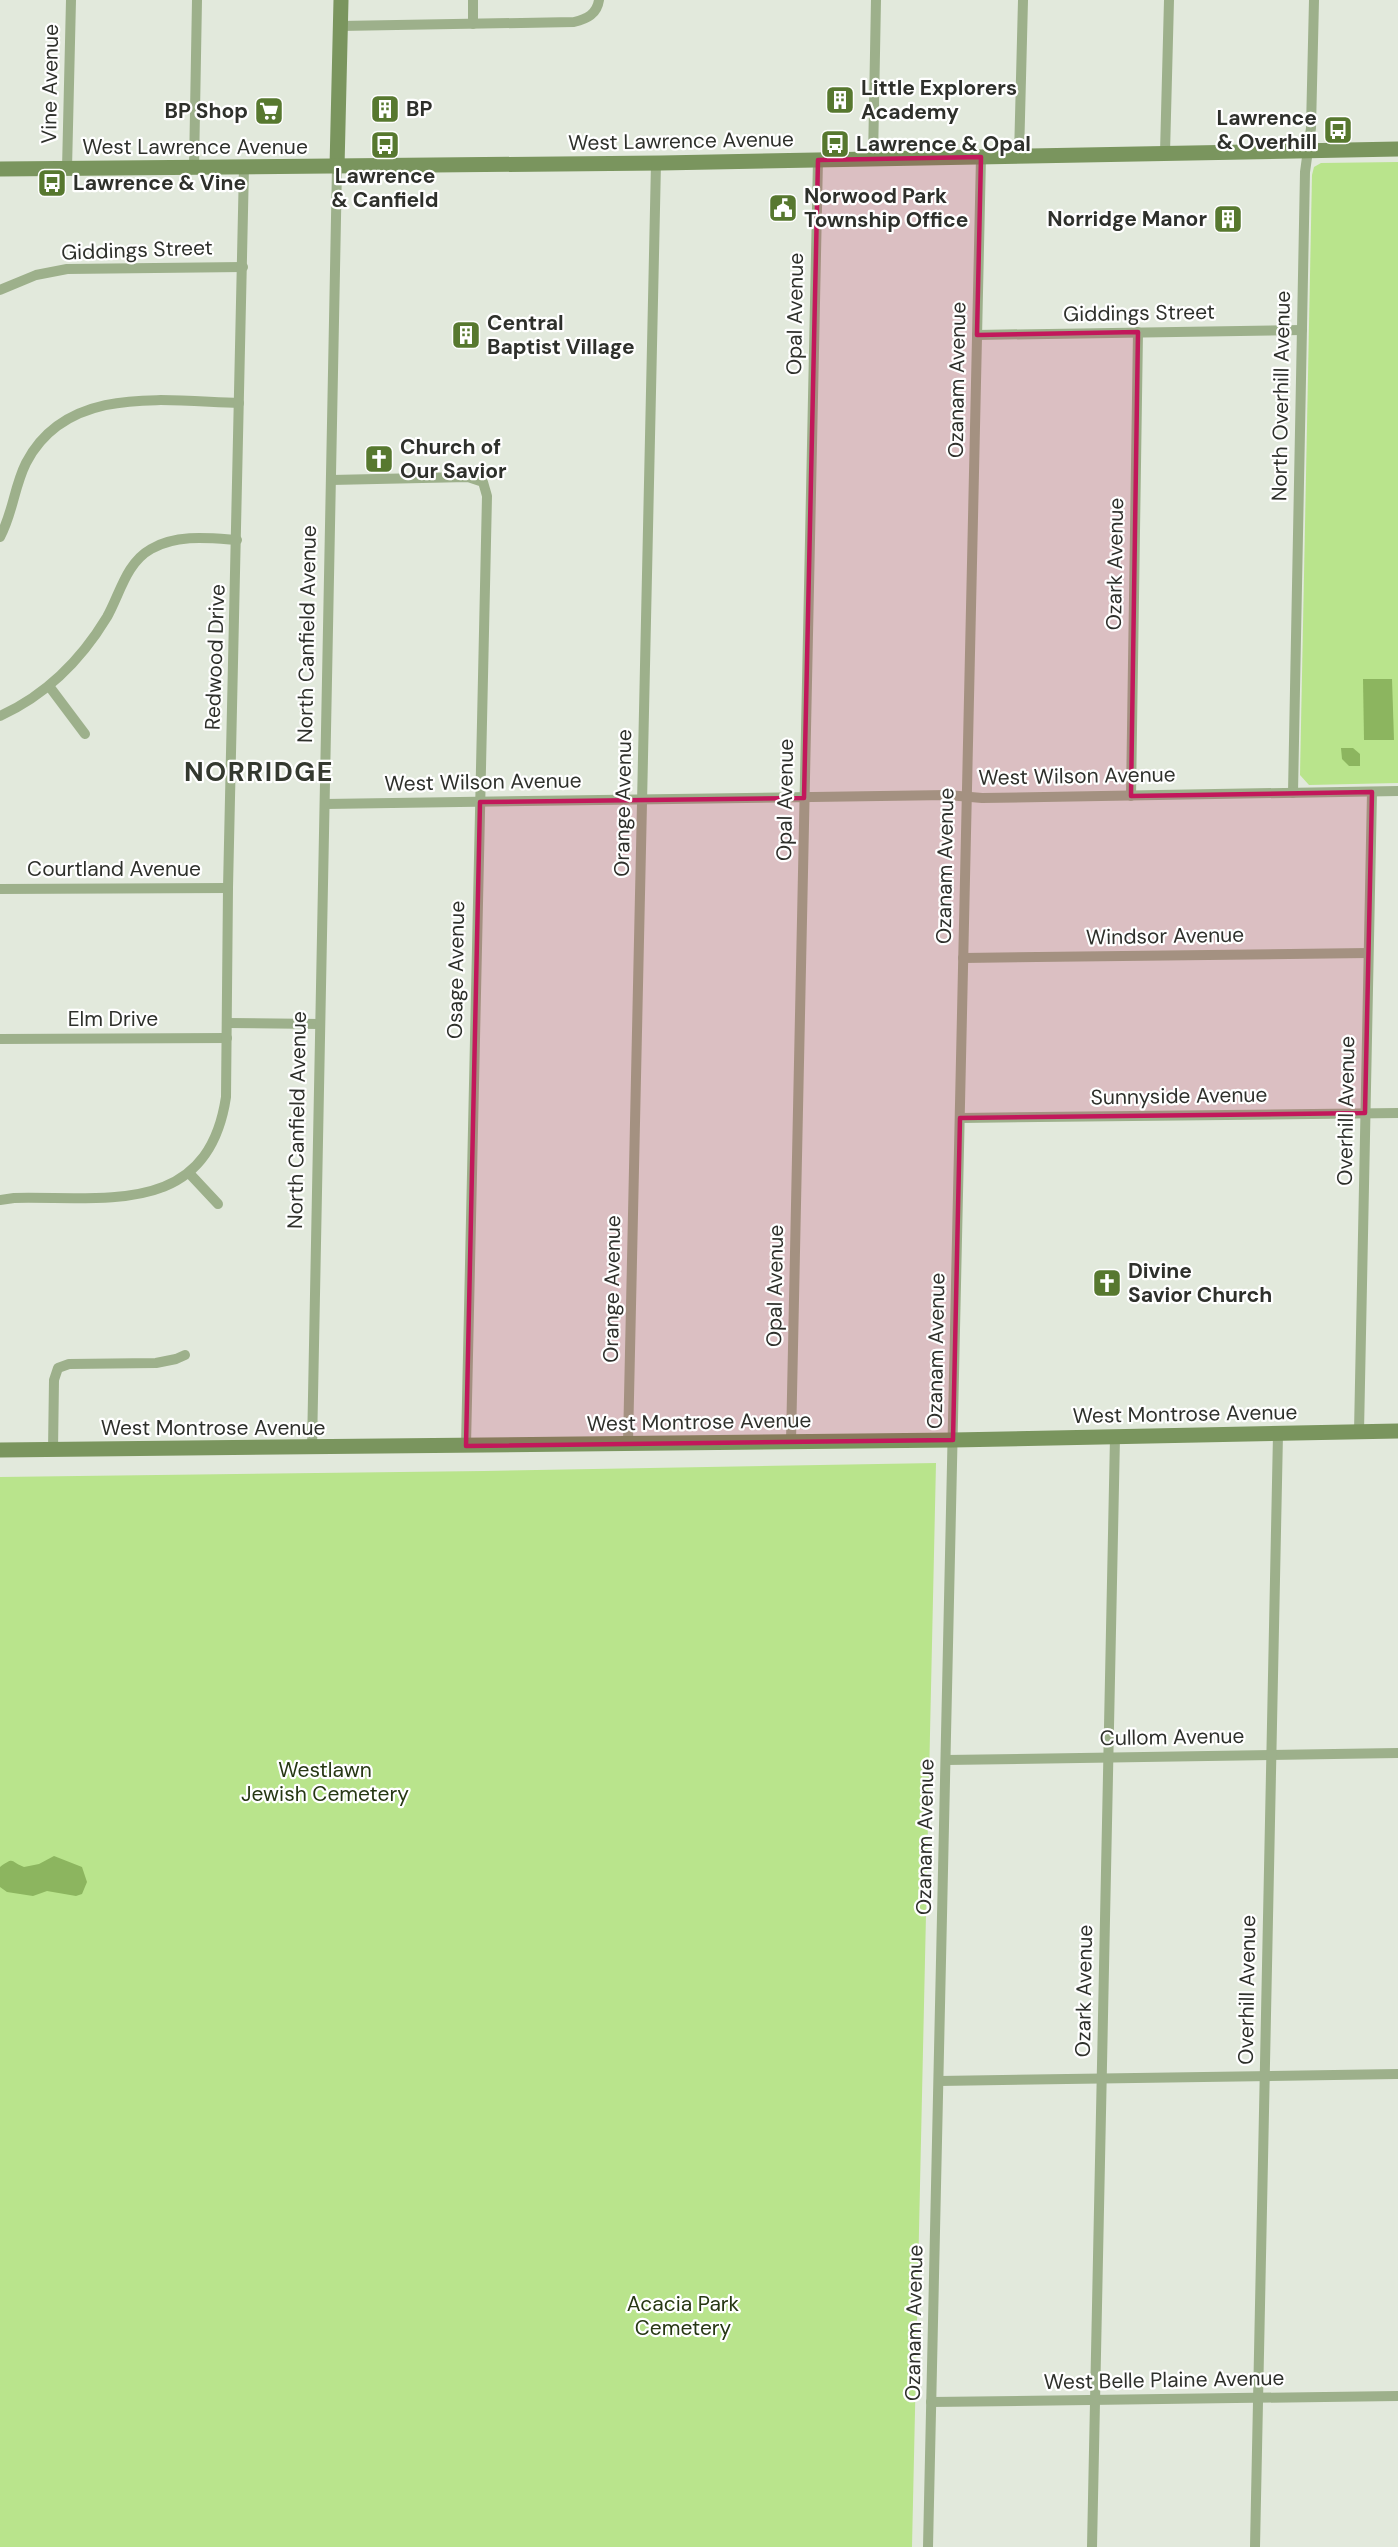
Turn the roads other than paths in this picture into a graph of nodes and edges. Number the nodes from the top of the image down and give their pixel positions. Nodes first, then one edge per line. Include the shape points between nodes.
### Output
1 (71, 0) edge
2 (197, 0) edge
3 (341, 0) edge
4 (473, 0) edge
5 (599, 0) edge
6 (876, 0) edge
7 (1023, 0) edge
8 (1169, 0) edge
9 (1314, 0) edge
10 (473, 24) junction
11 (340, 26) junction
12 (1398, 149) edge
13 (1308, 150) junction
14 (1165, 153) junction
15 (1019, 156) junction
16 (981, 157) junction
17 (873, 159) junction
18 (818, 160) junction
19 (656, 163) junction
20 (338, 167) junction
21 (194, 168) junction
22 (244, 168) junction
23 (0, 169) edge
24 (67, 169) junction
25 (243, 267) junction
26 (0, 290) edge
27 (1302, 330) junction
28 (1138, 332) junction
29 (977, 335) junction
30 (239, 402) junction
31 (331, 480) junction
32 (0, 537) edge
33 (237, 540) junction
34 (49, 686) junction
35 (0, 716) edge
36 (85, 734) dead end
37 (1398, 791) edge
38 (1372, 792) junction
39 (1293, 793) junction
40 (1131, 796) junction
41 (966, 797) junction
42 (804, 798) junction
43 (642, 800) junction
44 (480, 802) junction
45 (325, 804) junction
46 (228, 888) junction
47 (0, 889) edge
48 (1368, 953) junction
49 (963, 958) junction
50 (227, 1023) junction
51 (320, 1024) junction
52 (227, 1038) junction
53 (0, 1039) edge
54 (1365, 1113) junction
55 (1398, 1113) edge
56 (960, 1118) junction
57 (189, 1173) junction
58 (0, 1200) edge
59 (218, 1204) dead end
60 (185, 1355) dead end
61 (1398, 1431) edge
62 (1359, 1432) junction
63 (1278, 1434) junction
64 (1115, 1437) junction
65 (953, 1440) junction
66 (791, 1442) junction
67 (628, 1443) junction
68 (466, 1446) junction
69 (312, 1448) junction
70 (0, 1450) edge
71 (53, 1450) junction
72 (1398, 1753) edge
73 (1271, 1755) junction
74 (1109, 1757) junction
75 (946, 1760) junction
76 (1398, 2074) edge
77 (1264, 2076) junction
78 (1102, 2079) junction
79 (939, 2081) junction
80 (1398, 2396) edge
81 (1258, 2398) junction
82 (1095, 2400) junction
83 (931, 2402) junction
84 (928, 2547) edge
85 (1092, 2547) edge
86 (1255, 2547) edge

1 - 24 street, Vine Avenue
2 - 21 street
3 - 11 street, North Canfield Avenue
4 - 10 street
5 - 10 street via 592,15 574,22
6 - 17 street
7 - 15 street
8 - 14 street
9 - 13 street, North Overhill Avenue
10 - 11 street
11 - 20 street, North Canfield Avenue
12 - 13 street, West Lawrence Avenue
13 - 14 street, West Lawrence Avenue
13 - 27 street, North Overhill Avenue
14 - 15 street, West Lawrence Avenue
15 - 16 street, West Lawrence Avenue
16 - 17 street, West Lawrence Avenue
16 - 29 street, Ozanam Avenue
17 - 18 street, West Lawrence Avenue
18 - 19 street, West Lawrence Avenue
18 - 42 street, Opal Avenue
19 - 20 street, West Lawrence Avenue
19 - 43 street, Orange Avenue
20 - 22 street, West Lawrence Avenue
20 - 31 street, North Canfield Avenue
21 - 22 street, West Lawrence Avenue
21 - 24 street, West Lawrence Avenue
22 - 25 street, Redwood Drive
23 - 24 street, West Lawrence Avenue
25 - 26 street, Giddings Street via 67,269
25 - 30 street, Redwood Drive
27 - 28 street, Giddings Street
27 - 39 street, North Overhill Avenue
28 - 29 street, Giddings Street
28 - 40 street, Ozark Avenue
29 - 41 street, Ozanam Avenue
30 - 32 street via 116,401 75,415 49,434 26,463
30 - 33 street, Redwood Drive
31 - 44 street, Osage Avenue via 468,477 483,482 487,496
31 - 45 street, North Canfield Avenue
33 - 34 street via 182,539 140,556 94,637
33 - 46 street, Redwood Drive
34 - 35 street
34 - 36 street
37 - 38 street, West Wilson Avenue
38 - 39 street, West Wilson Avenue
38 - 48 street, Overhill Avenue
39 - 40 street, West Wilson Avenue
40 - 41 street, West Wilson Avenue
41 - 42 street, West Wilson Avenue
41 - 49 street, Ozanam Avenue
42 - 43 street, West Wilson Avenue
42 - 66 street, Opal Avenue
43 - 44 street, West Wilson Avenue
43 - 67 street, Orange Avenue
44 - 45 street, West Wilson Avenue
44 - 68 street, Osage Avenue
45 - 51 street, North Canfield Avenue
46 - 47 street, Courtland Avenue
46 - 50 street, Redwood Drive
48 - 49 street, Windsor Avenue
48 - 54 street, Overhill Avenue
49 - 56 street, Ozanam Avenue
50 - 51 street
50 - 52 street, Redwood Drive
51 - 69 street, North Canfield Avenue
52 - 53 street, Elm Drive
52 - 57 street, Redwood Drive via 226,1097 221,1126
54 - 55 street, Sunnyside Avenue
54 - 56 street, Sunnyside Avenue
54 - 62 street, Overhill Avenue
56 - 65 street, Ozanam Avenue
57 - 58 street, Redwood Drive via 145,1194
57 - 59 street
60 - 71 street via 166,1362 69,1364 58,1368 54,1380
61 - 62 street, West Montrose Avenue
62 - 63 street, West Montrose Avenue
63 - 64 street, West Montrose Avenue
63 - 73 street, Overhill Avenue
64 - 65 street, West Montrose Avenue
64 - 74 street, Ozark Avenue
65 - 66 street, West Montrose Avenue
65 - 75 street, Ozanam Avenue
66 - 67 street, West Montrose Avenue
67 - 68 street, West Montrose Avenue
68 - 69 street, West Montrose Avenue
69 - 71 street, West Montrose Avenue
70 - 71 street, West Montrose Avenue
72 - 73 street, Cullom Avenue
73 - 74 street, Cullom Avenue
73 - 77 street, Overhill Avenue
74 - 75 street, Cullom Avenue
74 - 78 street, Ozark Avenue
75 - 79 street, Ozanam Avenue
76 - 77 street
77 - 78 street
77 - 81 street, Overhill Avenue
78 - 79 street
78 - 82 street, Ozark Avenue
79 - 83 street, Ozanam Avenue
80 - 81 street, West Belle Plaine Avenue
81 - 82 street, West Belle Plaine Avenue
81 - 86 street, Overhill Avenue
82 - 83 street, West Belle Plaine Avenue
82 - 85 street, Ozark Avenue
83 - 84 street, Ozanam Avenue

